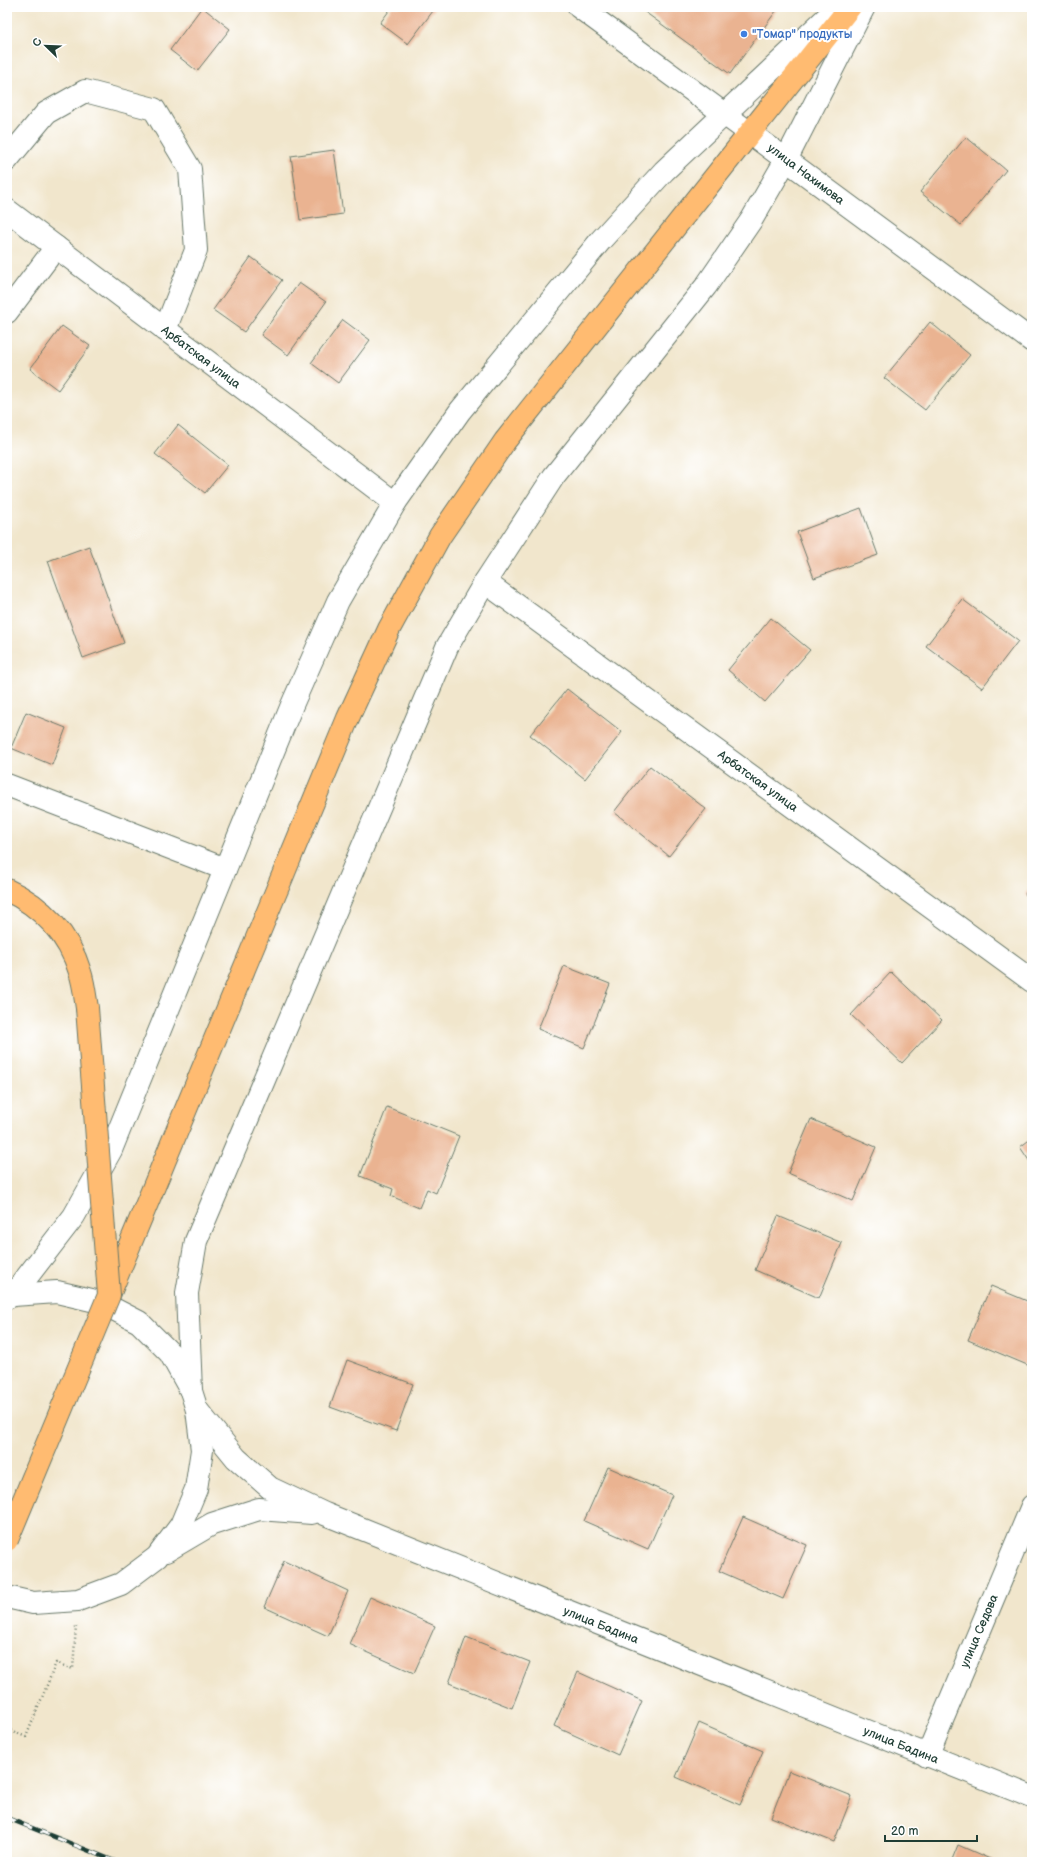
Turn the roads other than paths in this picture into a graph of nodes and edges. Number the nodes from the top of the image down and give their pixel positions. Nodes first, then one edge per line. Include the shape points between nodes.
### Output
1 (580, 7) edge
2 (838, 7) edge
3 (850, 7) edge
4 (864, 7) edge
5 (725, 114) junction
6 (750, 133) junction
7 (7, 160) edge
8 (786, 160) junction
9 (7, 210) edge
10 (56, 247) junction
11 (7, 312) edge
12 (165, 330) junction
13 (1032, 341) edge
14 (395, 503) junction
15 (485, 582) junction
16 (7, 785) edge
17 (225, 870) junction
18 (7, 890) edge
19 (1032, 980) edge
20 (109, 1295) junction
21 (10, 1296) edge
22 (194, 1401) junction
23 (1032, 1506) edge
24 (325, 1514) junction
25 (7, 1540) edge
26 (157, 1557) junction
27 (7, 1597) edge
28 (927, 1756) junction
29 (1032, 1797) edge

1 - 5 street, улица Нахимова
2 - 5 street
3 - 6 main road
4 - 8 street
5 - 6 street, улица Нахимова
5 - 14 street via 664,172 601,240 460,411
6 - 8 street, улица Нахимова
6 - 20 main road via 505,441 440,536 389,629 348,718
7 - 12 street via 46,113 85,91 154,109 190,169 196,250
8 - 13 street, улица Нахимова
8 - 15 street via 752,220 706,286 554,476
9 - 10 street, Арбатская улица
10 - 11 street
10 - 12 street, Арбатская улица
12 - 14 street, Арбатская улица
14 - 17 street via 338,601 292,705
15 - 19 street, Арбатская улица
15 - 22 street via 444,654 196,1241 188,1293
16 - 17 street
17 - 21 street via 111,1150 74,1216
18 - 20 main road, bridge via 22,897 51,919 69,947 80,972 87,1008
20 - 25 main road, bridge
21 - 22 street via 58,1292 100,1302 139,1322 170,1353
22 - 24 street, улица Бадина via 236,1458 270,1488
22 - 26 street via 202,1450 196,1489 181,1525
23 - 28 street, улица Седова
24 - 26 street via 259,1509 212,1524
24 - 28 street, улица Бадина
26 - 27 street via 121,1584 78,1600 33,1603
28 - 29 street, улица Бадина

